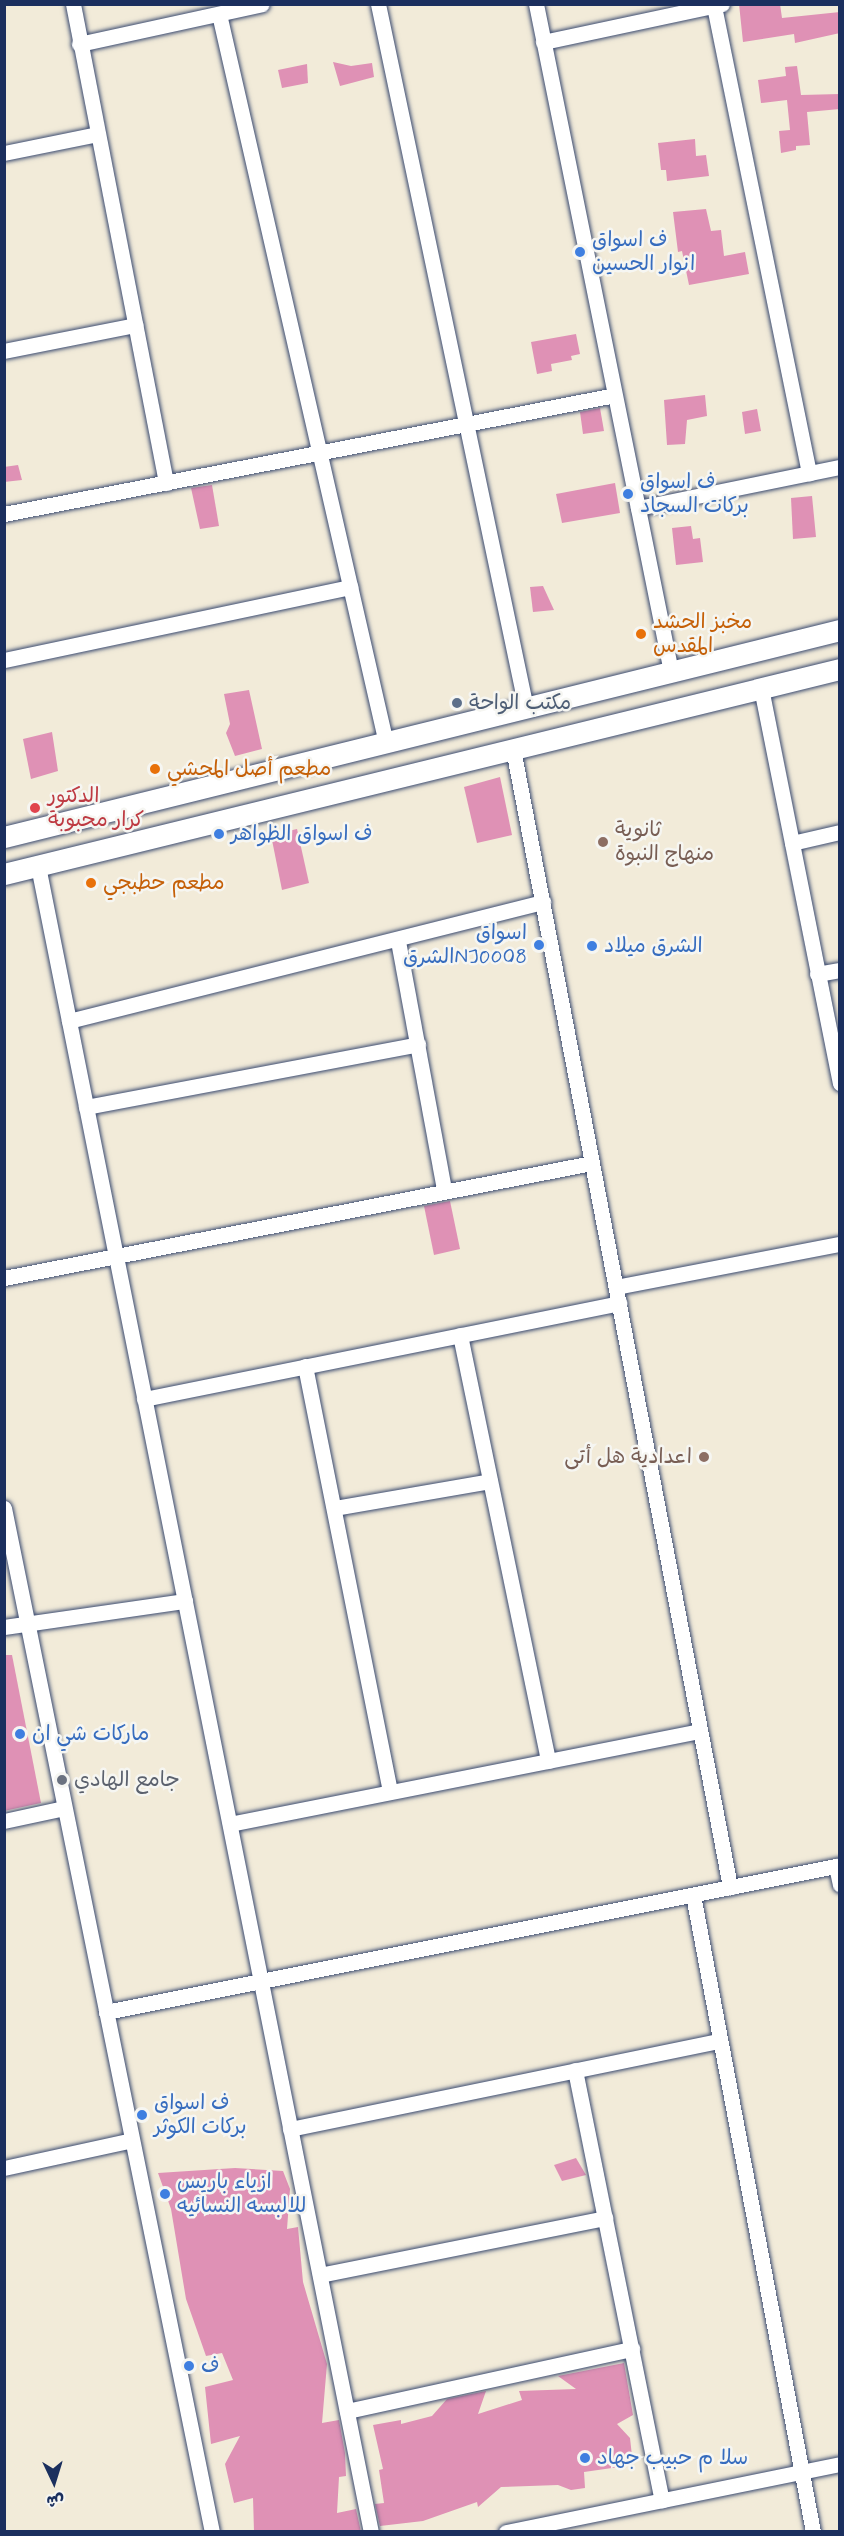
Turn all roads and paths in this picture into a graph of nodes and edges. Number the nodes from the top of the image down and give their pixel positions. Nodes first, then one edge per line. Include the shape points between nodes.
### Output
1 (73, 4) edge
2 (262, 4) edge
3 (378, 4) edge
4 (536, 4) edge
5 (718, 5) edge
6 (219, 14) junction
7 (543, 42) junction
8 (79, 44) junction
9 (97, 134) junction
10 (4, 153) edge
11 (135, 325) junction
12 (4, 351) edge
13 (615, 395) junction
14 (466, 424) junction
15 (319, 453) junction
16 (840, 467) edge
17 (809, 473) junction
18 (166, 483) junction
19 (638, 508) junction
20 (4, 514) edge
21 (350, 587) junction
22 (840, 630) edge
23 (4, 660) edge
24 (840, 669) edge
25 (671, 672) junction
26 (761, 688) junction
27 (526, 708) junction
28 (386, 743) junction
29 (513, 749) junction
30 (262, 773) junction
31 (182, 793) junction
32 (270, 809) junction
33 (189, 828) junction
34 (840, 832) edge
35 (4, 837) edge
36 (792, 843) junction
37 (38, 866) junction
38 (4, 874) edge
39 (543, 902) junction
40 (398, 941) junction
41 (840, 970) edge
42 (817, 974) junction
43 (69, 1021) junction
44 (418, 1044) junction
45 (840, 1083) edge
46 (86, 1107) junction
47 (592, 1163) junction
48 (444, 1190) junction
49 (840, 1244) edge
50 (116, 1254) junction
51 (4, 1278) edge
52 (617, 1295) junction
53 (460, 1335) junction
54 (305, 1366) junction
55 (144, 1399) junction
56 (490, 1481) junction
57 (334, 1508) junction
58 (4, 1509) edge
59 (185, 1601) junction
60 (30, 1621) junction
61 (4, 1627) edge
62 (700, 1731) junction
63 (548, 1761) junction
64 (390, 1792) junction
65 (64, 1808) junction
66 (4, 1821) edge
67 (230, 1824) junction
68 (838, 1866) edge
69 (840, 1884) edge
70 (730, 1887) junction
71 (693, 1895) junction
72 (261, 1981) junction
73 (106, 2012) junction
74 (720, 2041) junction
75 (575, 2070) junction
76 (290, 2129) junction
77 (132, 2140) junction
78 (4, 2168) edge
79 (605, 2218) junction
80 (320, 2275) junction
81 (632, 2349) junction
82 (347, 2411) junction
83 (840, 2464) edge
84 (802, 2472) junction
85 (662, 2500) junction
86 (212, 2532) edge
87 (371, 2532) edge
88 (506, 2532) edge
89 (813, 2532) edge

1 - 8 street
2 - 6 street
3 - 14 street
4 - 7 street
5 - 7 street
5 - 17 street
6 - 8 street
6 - 15 street
7 - 13 street
8 - 9 street
9 - 10 street
9 - 11 street
11 - 12 street
11 - 18 street
13 - 14 street
13 - 19 street
14 - 15 street
14 - 27 street
15 - 18 street
15 - 21 street
16 - 17 street
17 - 19 street
18 - 20 street
19 - 25 street
21 - 23 street
21 - 28 street
22 - 25 street
24 - 26 street
25 - 27 street
26 - 29 street
26 - 36 street
27 - 28 street
28 - 30 street
29 - 32 street
29 - 39 street
30 - 31 street
30 - 32 street via 254,792 257,800
31 - 33 street via 190,797 198,813
31 - 35 street
32 - 33 street
33 - 37 street
34 - 36 street
36 - 42 street
37 - 38 street
37 - 43 street
39 - 40 street
39 - 47 street
40 - 43 street
40 - 44 street
41 - 42 street
42 - 45 street
43 - 46 street
44 - 46 street
44 - 48 street
46 - 50 street
47 - 48 street
47 - 52 street
48 - 50 street
49 - 52 street
50 - 51 street
50 - 55 street
52 - 53 street
52 - 62 street
53 - 54 street
53 - 56 street
54 - 55 street
54 - 57 street
55 - 59 street
56 - 57 street
56 - 63 street
57 - 64 street
58 - 60 street
59 - 60 street
59 - 67 street
60 - 61 street
60 - 65 street
62 - 63 street
62 - 70 street
63 - 64 street
64 - 67 street
65 - 66 street
65 - 73 street
67 - 72 street
68 - 69 street
68 - 70 street
70 - 71 street
71 - 72 street
71 - 74 street
72 - 73 street
72 - 76 street
73 - 77 street
74 - 75 street
74 - 84 street
75 - 76 street
75 - 79 street
76 - 80 street
77 - 78 street
77 - 86 street
79 - 80 street
79 - 81 street
80 - 82 street
81 - 82 street
81 - 85 street
82 - 87 street
83 - 84 street
84 - 85 street
84 - 89 street
85 - 88 street

